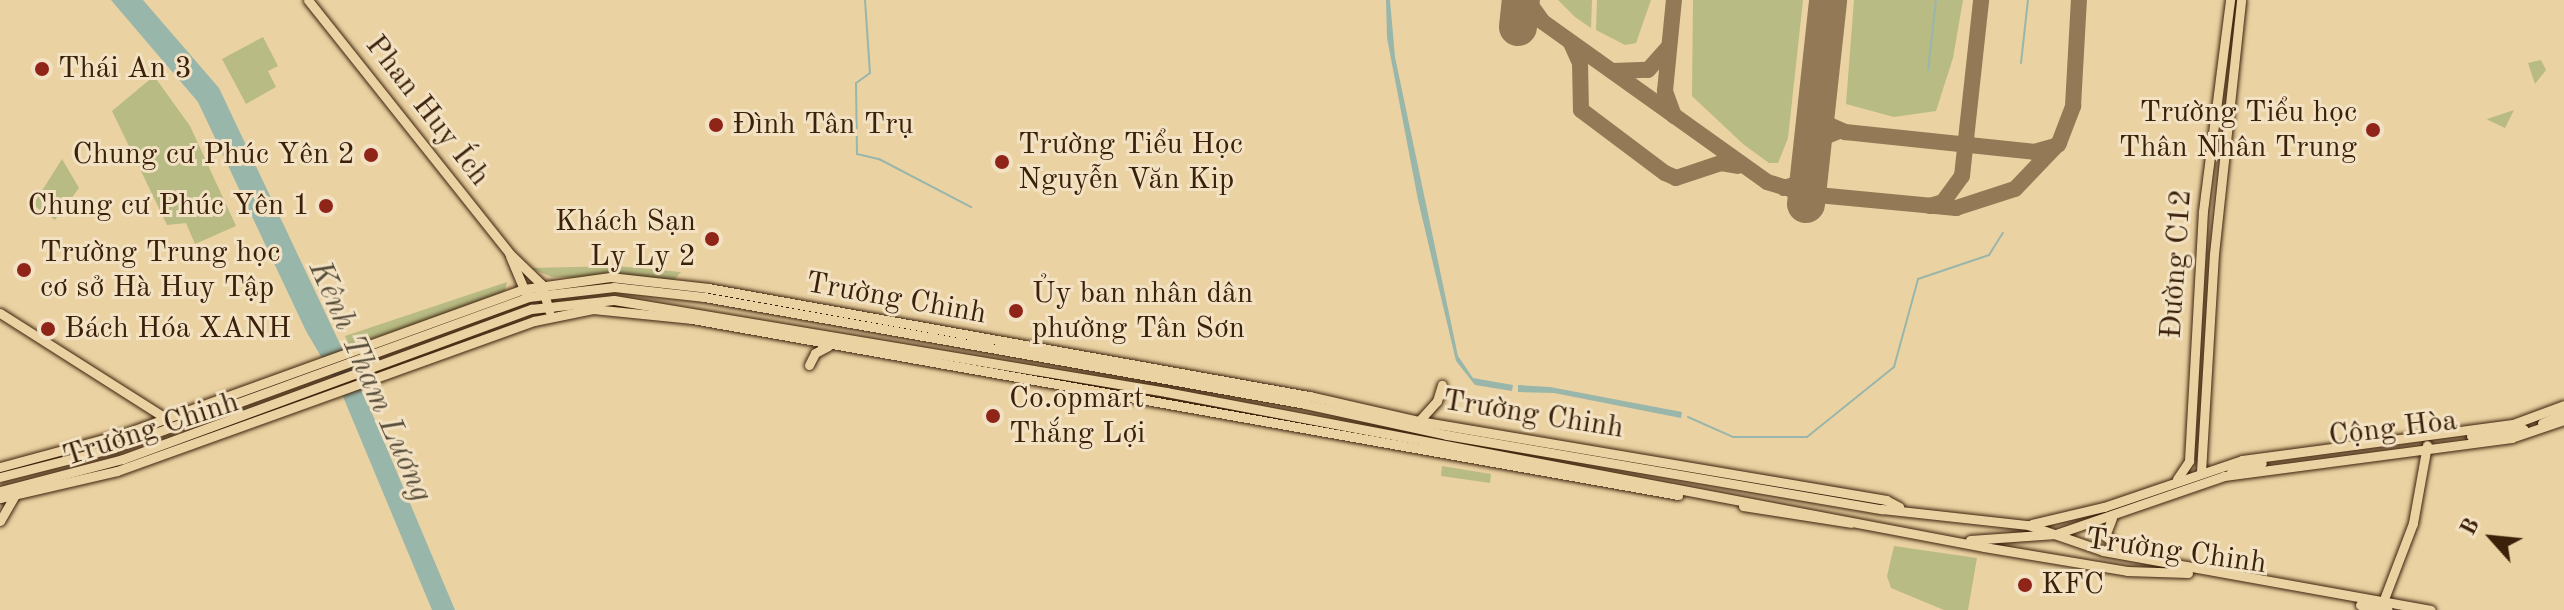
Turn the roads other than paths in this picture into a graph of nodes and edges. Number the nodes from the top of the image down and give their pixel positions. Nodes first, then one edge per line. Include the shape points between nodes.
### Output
1 (308, 0) edge
2 (2230, 0) edge
3 (2241, 0) edge
4 (509, 253) junction
5 (516, 271) junction
6 (543, 288) junction
7 (526, 293) junction
8 (506, 295) junction
9 (531, 309) junction
10 (797, 310) junction
11 (492, 311) junction
12 (549, 311) junction
13 (0, 313) edge
14 (814, 313) junction
15 (534, 321) junction
16 (423, 330) junction
17 (797, 334) junction
18 (809, 336) junction
19 (851, 338) junction
20 (971, 341) junction
21 (830, 345) junction
22 (430, 352) junction
23 (966, 364) junction
24 (809, 365) dead end
25 (308, 374) junction
26 (1442, 385) dead end
27 (146, 405) junction
28 (2564, 405) edge
29 (2564, 413) edge
30 (166, 418) junction
31 (2564, 420) edge
32 (177, 424) junction
33 (1415, 424) junction
34 (144, 427) junction
35 (1446, 440) junction
36 (2429, 442) junction
37 (2201, 459) junction
38 (2230, 464) junction
39 (2244, 466) junction
40 (0, 467) edge
41 (15, 469) junction
42 (2212, 469) junction
43 (2201, 472) junction
44 (2224, 476) junction
45 (0, 477) edge
46 (1758, 478) junction
47 (2176, 481) junction
48 (1770, 490) junction
49 (0, 491) edge
50 (18, 491) junction
51 (0, 498) edge
52 (1899, 507) junction
53 (2115, 516) junction
54 (2052, 520) junction
55 (0, 521) edge
56 (2028, 525) junction
57 (2056, 534) junction
58 (2029, 538) junction
59 (1959, 540) junction
60 (2130, 555) junction
61 (2127, 571) junction
62 (2383, 608) edge
63 (2431, 610) edge

1 - 4 main road, Phan Huy Ích
2 - 47 main road, Đường C12 via 2203,211 2189,461
3 - 37 main road, Đường C12 via 2215,239
4 - 5 main road
4 - 6 main road
5 - 7 main road
5 - 8 main road
6 - 7 main road, Trường Chinh
6 - 10 main road, Trường Chinh via 652,289
6 - 12 main road
7 - 8 main road, Trường Chinh
7 - 9 main road
7 - 11 main road, Trường Chinh
8 - 11 main road
8 - 16 main road, Trường Chinh
9 - 12 main road, Trường Chinh
9 - 15 main road
9 - 22 main road, Trường Chinh
10 - 14 main road, Trường Chinh
10 - 17 main road
11 - 16 main road, Trường Chinh
12 - 15 main road, Trường Chinh
12 - 17 main road, Trường Chinh via 622,311
13 - 27 main road
14 - 18 main road
14 - 20 main road, Trường Chinh
15 - 22 main road, Trường Chinh
16 - 25 main road, Trường Chinh
17 - 18 main road, Trường Chinh
18 - 19 main road, Trường Chinh
18 - 21 main road, Trường Chinh
19 - 21 main road
19 - 23 main road, Trường Chinh
20 - 23 main road
20 - 33 main road, Trường Chinh
21 - 23 main road, Trường Chinh
21 - 24 main road via 815,353
22 - 50 main road, Trường Chinh via 73,479
23 - 35 main road, Trường Chinh
25 - 30 main road, Trường Chinh
25 - 32 main road, Trường Chinh
26 - 33 main road via 1437,401
27 - 30 main road
27 - 34 main road
28 - 36 main road, Cộng Hòa via 2521,423
29 - 36 main road, Cộng Hòa via 2524,429
30 - 32 main road
30 - 34 main road, Trường Chinh
31 - 36 main road, Cộng Hòa via 2527,435
32 - 41 main road, Trường Chinh
33 - 35 main road, Trường Chinh
34 - 41 main road, Trường Chinh
35 - 46 main road, Trường Chinh
35 - 48 main road, Trường Chinh
35 - 59 main road, Trường Chinh via 1833,523 1862,522
36 - 38 main road, Cộng Hòa
36 - 39 main road, Cộng Hòa
36 - 44 main road, Cộng Hòa
36 - 62 main road via 2413,523
37 - 42 main road
37 - 43 main road, Đường C12
38 - 39 main road, Cộng Hòa
38 - 42 main road, Cộng Hòa
39 - 44 main road, Cộng Hòa
40 - 41 main road, Trường Chinh
41 - 45 main road, Trường Chinh
41 - 50 main road
42 - 43 main road, Cộng Hòa
43 - 47 main road, Cộng Hòa
43 - 53 main road via 2195,480 2120,508
44 - 53 main road, Cộng Hòa
46 - 48 main road
46 - 52 main road, Trường Chinh via 1886,500
47 - 54 main road, Cộng Hòa
48 - 52 main road, Trường Chinh via 1882,509
49 - 50 main road, Trường Chinh
50 - 51 main road, Trường Chinh
50 - 55 main road
52 - 56 main road, Trường Chinh
53 - 57 main road, Cộng Hòa
53 - 60 main road via 2105,536
54 - 56 main road, Cộng Hòa
54 - 57 main road
56 - 57 main road, Trường Chinh
56 - 58 main road
57 - 58 main road, Trường Chinh
57 - 60 main road, Trường Chinh via 2094,549
58 - 59 main road, Trường Chinh
59 - 61 main road, Trường Chinh
60 - 61 main road
60 - 62 main road, Trường Chinh
61 - 62 main road, Trường Chinh via 2185,572
62 - 63 main road, Trường Chinh

